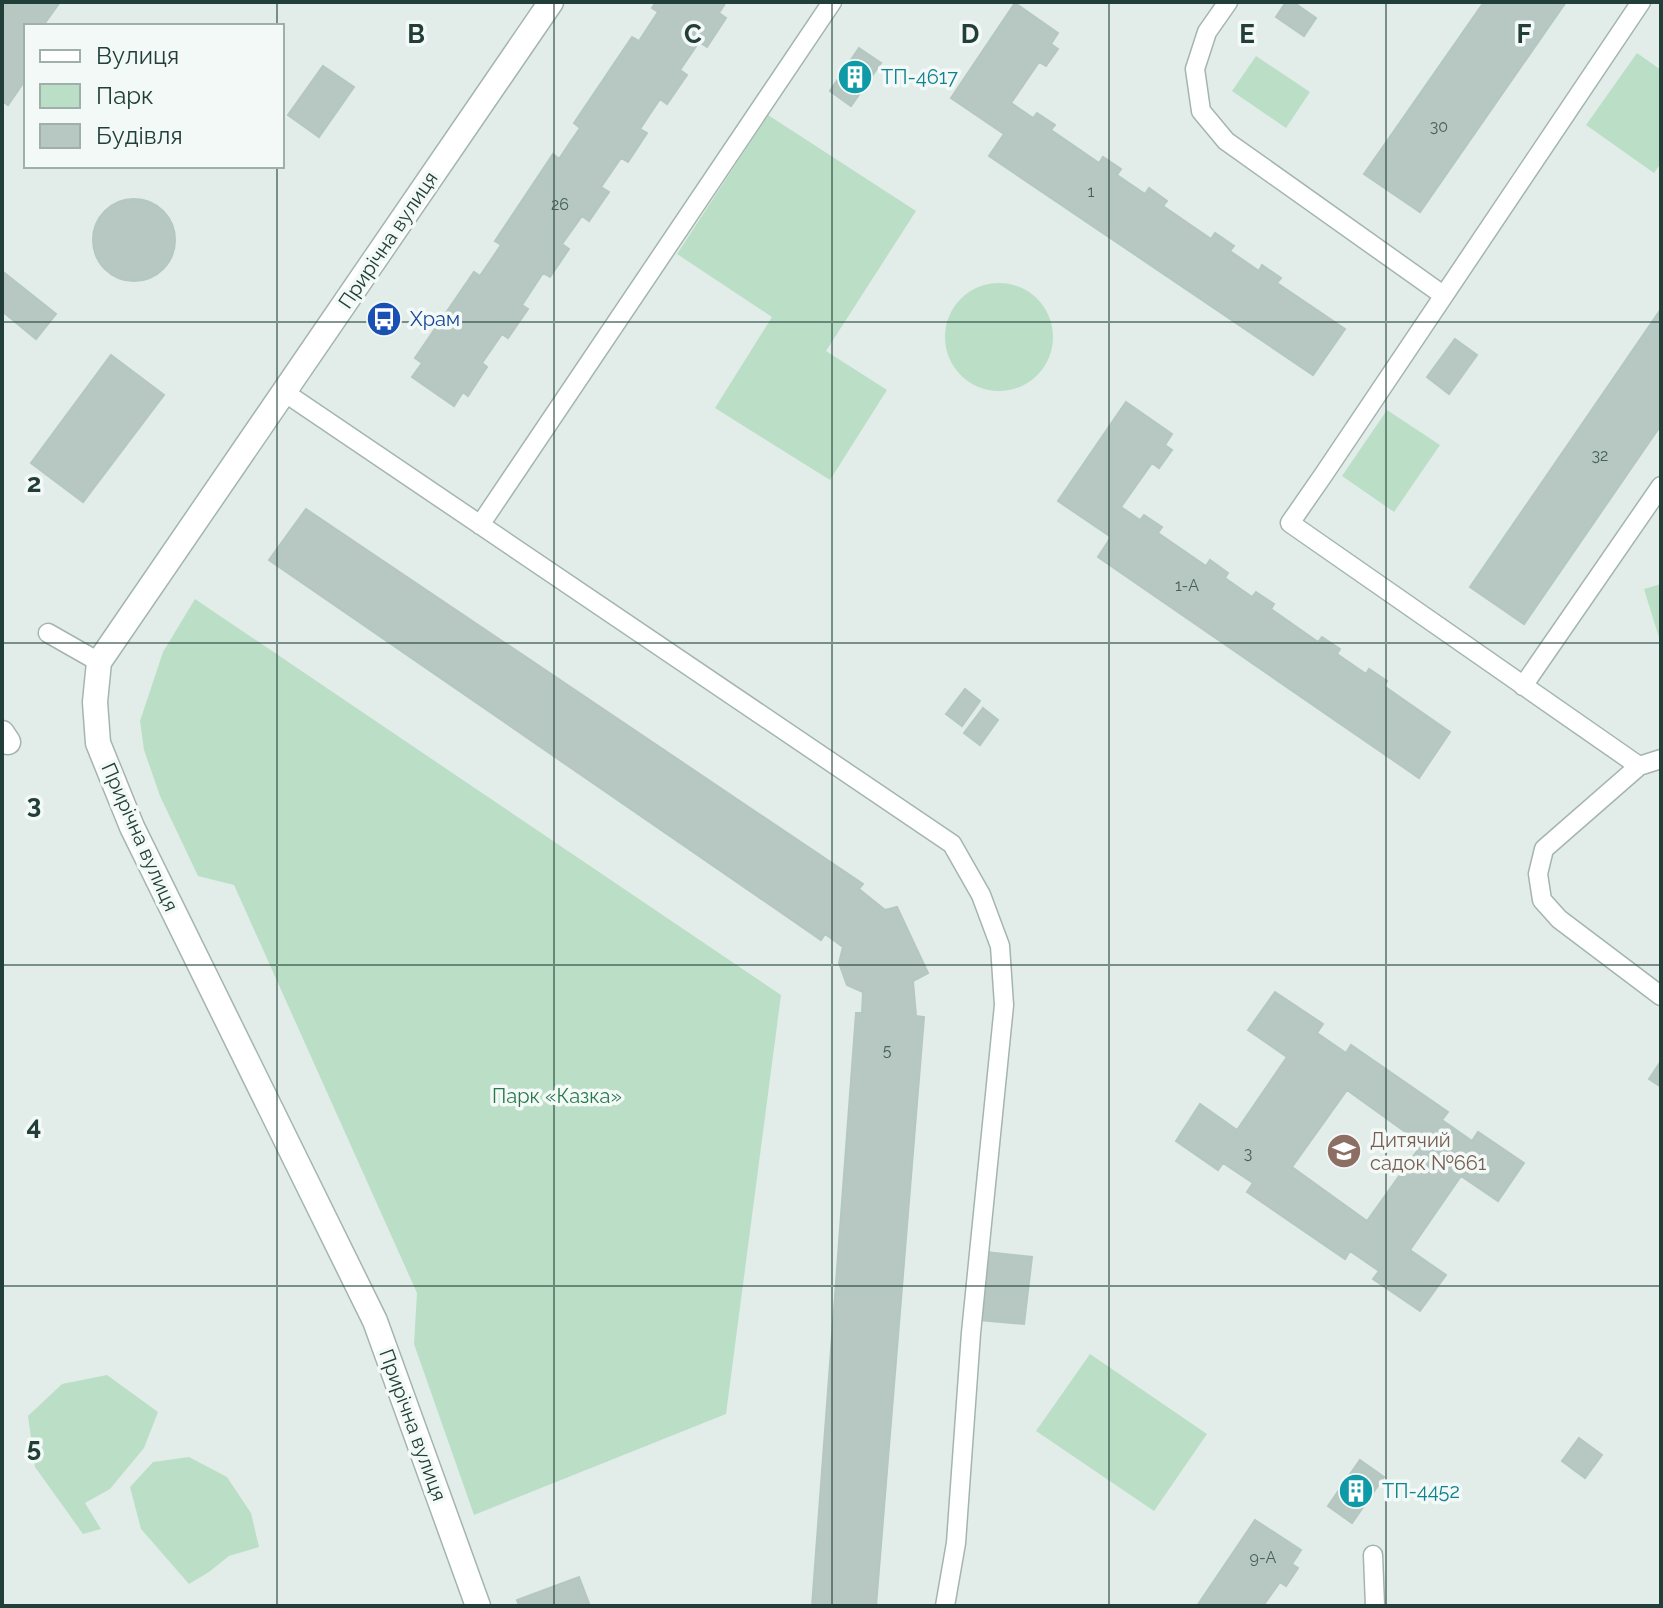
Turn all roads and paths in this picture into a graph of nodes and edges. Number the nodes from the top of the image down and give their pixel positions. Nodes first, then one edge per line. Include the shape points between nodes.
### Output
1 (551, 2) edge
2 (832, 2) edge
3 (1228, 2) edge
4 (1641, 2) edge
5 (1443, 295) junction
6 (284, 392) junction
7 (1661, 486) edge
8 (480, 525) junction
9 (48, 633) dead end
10 (99, 662) junction
11 (1523, 686) junction
12 (1661, 759) edge
13 (1639, 766) junction
14 (1661, 996) edge
15 (1373, 1555) dead end
16 (478, 1606) edge
17 (945, 1606) edge
18 (1375, 1606) edge

1 - 6 street, Прирічна вулиця
2 - 8 lane
3 - 5 lane via 1207,32 1195,69 1201,111 1226,141
4 - 5 lane
5 - 11 lane via 1290,523
6 - 8 lane
6 - 10 street, Прирічна вулиця
7 - 11 lane
8 - 17 lane via 952,844 981,895 1000,946 1004,1005 956,1543
9 - 10 lane
10 - 16 street, Прирічна вулиця via 98,743 128,819 375,1321
11 - 13 lane
12 - 13 lane
13 - 14 lane via 1544,849 1538,874 1542,900 1559,919
15 - 18 lane

